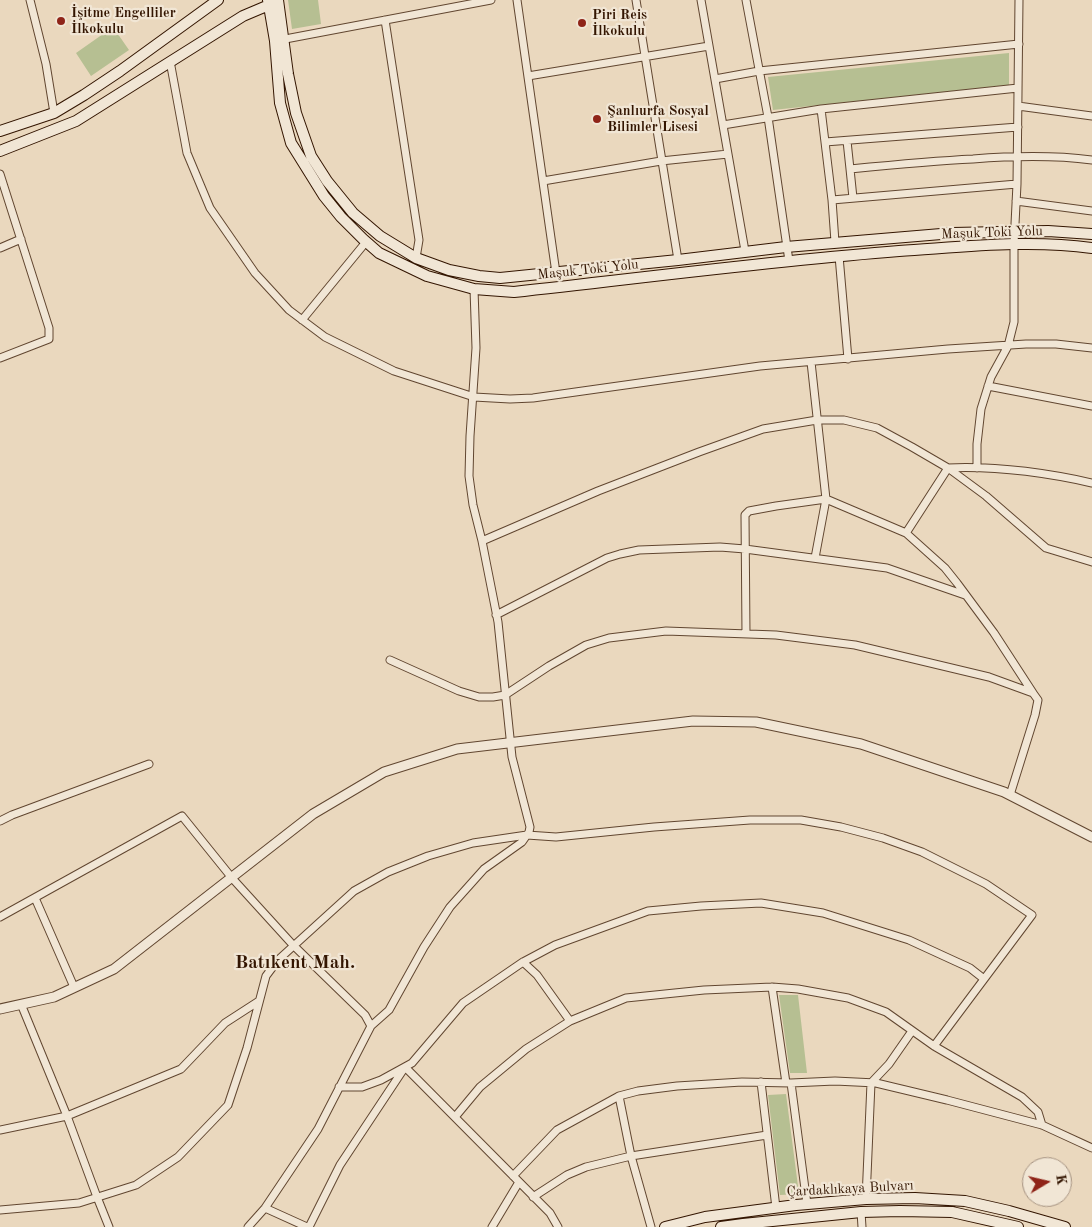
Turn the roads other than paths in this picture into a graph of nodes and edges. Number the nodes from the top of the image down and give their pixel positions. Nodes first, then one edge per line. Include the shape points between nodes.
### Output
1 (30, 0) edge
2 (218, 0) edge
3 (491, 0) edge
4 (517, 0) edge
5 (636, 0) edge
6 (701, 0) edge
7 (746, 0) edge
8 (1019, 0) edge
9 (272, 1) edge
10 (385, 20) junction
11 (279, 40) junction
12 (1019, 44) junction
13 (709, 46) junction
14 (645, 57) junction
15 (170, 61) junction
16 (759, 71) junction
17 (528, 76) junction
18 (715, 79) junction
19 (1018, 88) junction
20 (1018, 106) junction
21 (821, 109) junction
22 (54, 113) junction
23 (1092, 116) edge
24 (768, 117) junction
25 (723, 124) junction
26 (1018, 127) junction
27 (0, 132) edge
28 (847, 140) junction
29 (825, 142) junction
30 (0, 151) edge
31 (728, 154) junction
32 (1017, 156) junction
33 (1092, 160) edge
34 (661, 161) junction
35 (850, 169) junction
36 (0, 174) edge
37 (543, 182) junction
38 (1017, 184) junction
39 (853, 198) junction
40 (832, 200) junction
41 (1016, 202) junction
42 (1092, 211) edge
43 (1014, 231) junction
44 (1092, 234) edge
45 (21, 239) junction
46 (366, 242) junction
47 (835, 242) junction
48 (1014, 244) junction
49 (786, 247) junction
50 (0, 248) edge
51 (1092, 248) edge
52 (745, 251) junction
53 (839, 256) junction
54 (416, 258) junction
55 (678, 260) junction
56 (789, 261) junction
57 (556, 273) junction
58 (474, 289) junction
59 (302, 320) junction
60 (1008, 346) junction
61 (1092, 348) edge
62 (0, 358) edge
63 (848, 359) junction
64 (811, 362) junction
65 (988, 386) junction
66 (474, 397) junction
67 (1092, 406) edge
68 (817, 420) junction
69 (948, 468) junction
70 (977, 468) junction
71 (1092, 483) edge
72 (826, 500) junction
73 (906, 533) junction
74 (482, 540) junction
75 (745, 549) junction
76 (815, 558) junction
77 (1092, 562) edge
78 (966, 596) junction
79 (496, 615) junction
80 (746, 634) junction
81 (390, 660) dead end
82 (1033, 693) junction
83 (505, 695) junction
84 (510, 743) junction
85 (149, 764) dead end
86 (1010, 795) junction
87 (0, 821) edge
88 (527, 836) junction
89 (1092, 837) edge
90 (232, 878) junction
91 (34, 898) junction
92 (0, 917) edge
93 (293, 945) junction
94 (523, 962) junction
95 (984, 979) junction
96 (74, 987) junction
97 (772, 987) junction
98 (259, 1001) junction
99 (21, 1004) junction
100 (0, 1010) edge
101 (570, 1021) junction
102 (371, 1026) junction
103 (912, 1031) junction
104 (934, 1046) junction
105 (405, 1067) junction
106 (761, 1082) junction
107 (788, 1083) junction
108 (871, 1083) junction
109 (339, 1087) junction
110 (619, 1096) junction
111 (67, 1116) junction
112 (455, 1117) junction
113 (1042, 1125) junction
114 (0, 1130) edge
115 (768, 1135) junction
116 (1092, 1148) edge
117 (631, 1156) junction
118 (513, 1176) junction
119 (519, 1182) junction
120 (97, 1197) junction
121 (533, 1197) junction
122 (866, 1199) junction
123 (807, 1204) junction
124 (265, 1208) junction
125 (776, 1208) junction
126 (0, 1210) edge
127 (861, 1212) junction
128 (109, 1227) edge
129 (248, 1227) edge
130 (308, 1227) edge
131 (492, 1227) edge
132 (558, 1227) edge
133 (651, 1227) edge
134 (665, 1227) edge
135 (721, 1227) edge
136 (862, 1227) edge
137 (1018, 1227) edge
138 (1065, 1227) edge

1 - 22 street
2 - 22 main road via 120,71
3 - 10 street
4 - 17 street
5 - 14 street
6 - 13 street
7 - 16 street
8 - 12 street
9 - 11 main road, Maşuk Toki Yolu
9 - 15 main road
10 - 11 street
10 - 54 street via 419,240
11 - 46 main road, Maşuk Toki Yolu via 280,103 292,142 324,196
11 - 54 main road via 296,113 311,156 353,213 380,236
12 - 16 street
12 - 19 street
13 - 14 street
13 - 18 street
14 - 17 street
14 - 34 street
15 - 30 main road via 76,121
15 - 59 street via 187,153 210,208 254,273
16 - 18 street
16 - 24 street
17 - 37 street
18 - 25 street
19 - 20 street
19 - 21 street
20 - 23 street
20 - 26 street
21 - 24 street
21 - 29 street
22 - 27 main road
24 - 25 street
24 - 49 street
25 - 31 street
26 - 28 street
26 - 32 street
28 - 29 street
28 - 35 street
29 - 40 street
31 - 34 street
31 - 52 street
32 - 33 street
32 - 35 street
32 - 38 street
34 - 37 street
34 - 55 street
35 - 39 street
36 - 45 street
37 - 57 street
38 - 39 street
38 - 41 street
39 - 40 street
40 - 47 street
41 - 42 street
41 - 43 street
43 - 44 main road
43 - 47 main road
43 - 48 street
45 - 50 street
45 - 62 street via 49,328 49,339
46 - 58 main road, Maşuk Toki Yolu via 379,253 427,276
46 - 59 street
47 - 49 main road
48 - 51 main road, Maşuk Toki Yolu
48 - 53 main road, Maşuk Toki Yolu
48 - 60 street via 1014,322
49 - 52 main road
49 - 56 street
52 - 55 main road
53 - 56 main road, Maşuk Toki Yolu
53 - 63 street
54 - 57 main road via 479,276 500,278
55 - 57 main road
56 - 58 main road, Maşuk Toki Yolu via 514,292
58 - 66 street
59 - 66 street via 326,337 394,371
60 - 61 street via 1056,344
60 - 63 street
60 - 65 street
63 - 64 street
64 - 66 street via 760,366 533,398
64 - 68 street
65 - 67 street
65 - 70 street via 981,409
66 - 74 street via 469,476
68 - 69 street via 844,420 877,428
68 - 72 street
68 - 74 street via 763,429 598,491
69 - 70 street
69 - 73 street
69 - 77 street via 1046,548
70 - 71 street
72 - 73 street
72 - 75 street via 749,510 745,515
72 - 76 street
73 - 78 street via 945,568
74 - 79 street
75 - 76 street
75 - 79 street via 639,550 620,554
75 - 80 street
76 - 78 street via 887,568
78 - 82 street
79 - 83 street
80 - 82 street via 855,645 989,677
80 - 83 street via 666,631 609,638 586,645
81 - 83 street via 459,691 479,697
82 - 86 street via 1038,700 1035,715
83 - 84 street
84 - 86 street via 692,721 756,722 861,744
84 - 88 street via 530,827
84 - 90 street via 457,750 384,772 313,814
85 - 87 street
86 - 89 street
88 - 93 street via 473,843 388,872 354,892
88 - 95 street via 556,838 654,827 801,820 883,838 922,852 986,884 1032,915
88 - 102 street via 484,869 450,906 388,1010
90 - 91 street via 182,816
90 - 93 street
90 - 96 street via 114,969
91 - 92 street
91 - 96 street
93 - 98 street via 266,976
93 - 102 street via 365,1015
94 - 95 street via 555,945 648,911 761,903 823,913 909,940 970,968
94 - 101 street via 537,975
94 - 105 street via 463,1003 412,1063
95 - 104 street
96 - 99 street via 54,997
97 - 101 street via 626,998
97 - 103 street via 848,998 886,1012
97 - 107 street
98 - 111 street via 225,1023 181,1069
98 - 120 street via 228,1105 178,1157 136,1184
99 - 100 street
99 - 111 street
101 - 112 street via 526,1049 480,1087
102 - 109 street
103 - 104 street
103 - 108 street
104 - 113 street via 1022,1097 1038,1112
105 - 109 street via 362,1087
105 - 112 street
105 - 130 street via 340,1165
106 - 107 street
106 - 110 street via 677,1086
106 - 115 street
107 - 108 street
107 - 123 street
108 - 113 street
108 - 122 street
109 - 124 street via 318,1129
110 - 117 street
110 - 118 street via 557,1130
111 - 114 street
111 - 120 street
112 - 118 street
113 - 116 street
115 - 117 street
115 - 125 street
117 - 121 street via 586,1167
117 - 133 street
118 - 119 street
119 - 121 street
119 - 131 street
120 - 126 street via 79,1203
120 - 128 street
121 - 132 street via 550,1213
122 - 123 main road, Çardaklıkaya Bulvarı
122 - 138 main road, Çardaklıkaya Bulvarı via 965,1201
123 - 125 main road, Çardaklıkaya Bulvarı
124 - 129 street
124 - 130 street
125 - 134 main road, Çardaklıkaya Bulvarı via 705,1217
127 - 135 main road, Çardaklıkaya Bulvarı
127 - 136 street
127 - 137 main road, Çardaklıkaya Bulvarı via 952,1212

